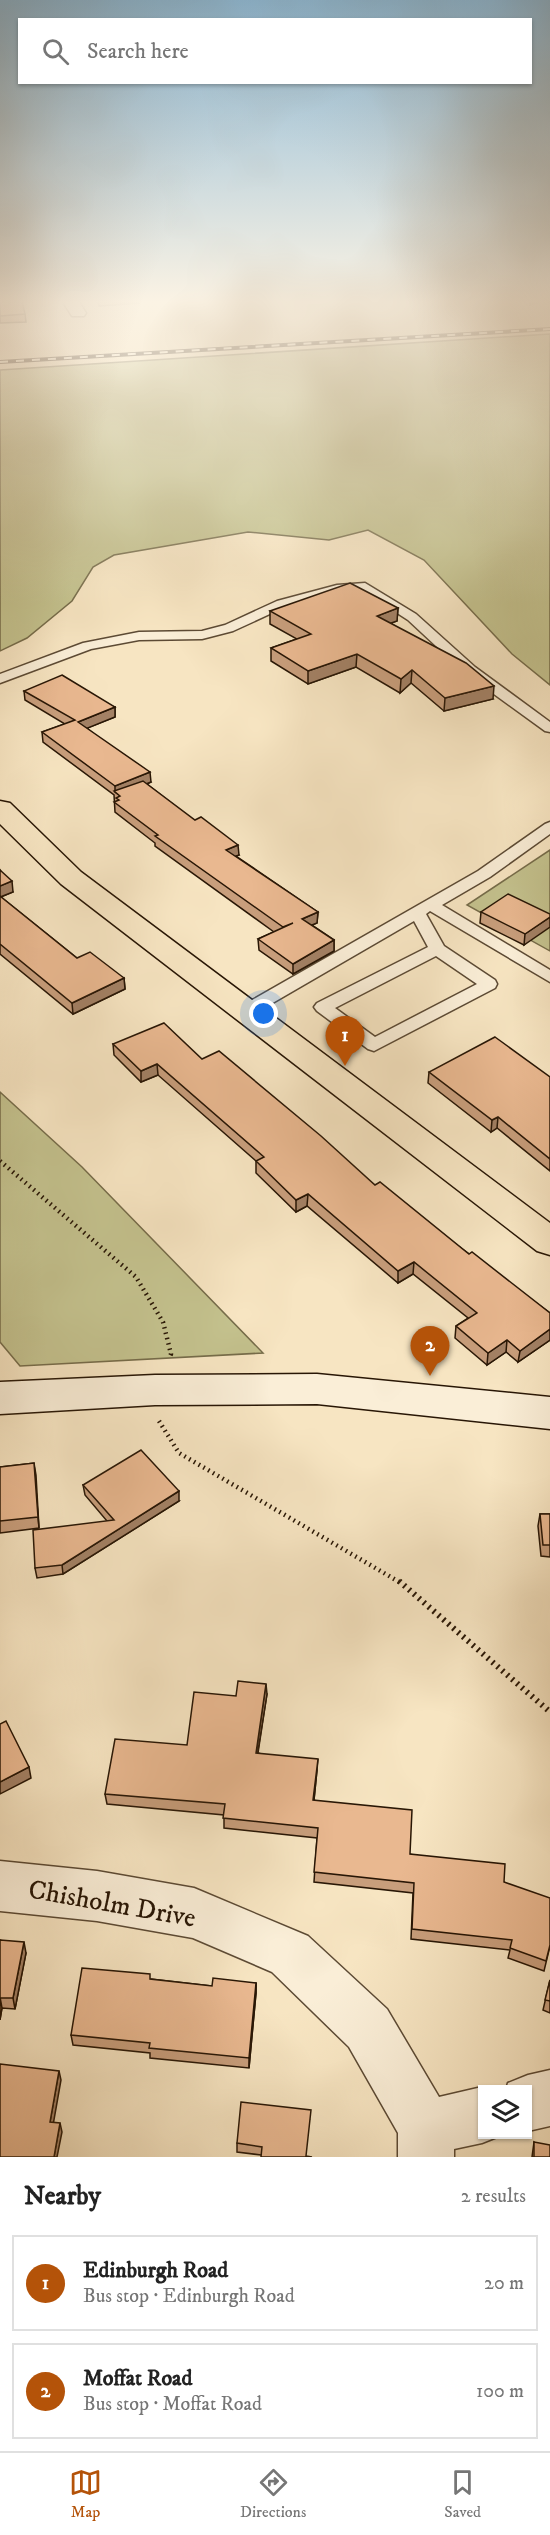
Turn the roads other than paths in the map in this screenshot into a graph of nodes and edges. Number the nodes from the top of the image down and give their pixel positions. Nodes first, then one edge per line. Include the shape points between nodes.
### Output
1 (0, 679) edge
2 (550, 728) edge
3 (0, 809) edge
4 (550, 827) edge
5 (424, 909) junction
6 (437, 949) junction
7 (550, 977) edge
8 (246, 1011) junction
9 (550, 1242) edge
10 (0, 1398) edge
11 (550, 1413) edge
12 (0, 1886) edge
13 (550, 2098) edge
14 (532, 2102) edge
15 (478, 2117) edge
16 (426, 2143) edge

1 - 2 lane via 88,646 139,636 202,635 229,628 281,604 337,589 365,587 412,617 470,670
3 - 8 main road via 71,878
4 - 5 lane via 484,874
5 - 6 lane
5 - 7 lane
5 - 8 lane
6 - 6 lane via 489,984 374,1045 323,1007
8 - 9 main road
10 - 11 street via 155,1390 317,1389
12 - 16 street, Chisholm Drive via 97,1896 194,1913 290,1954 368,2028
13 - 14 street
15 - 16 street

